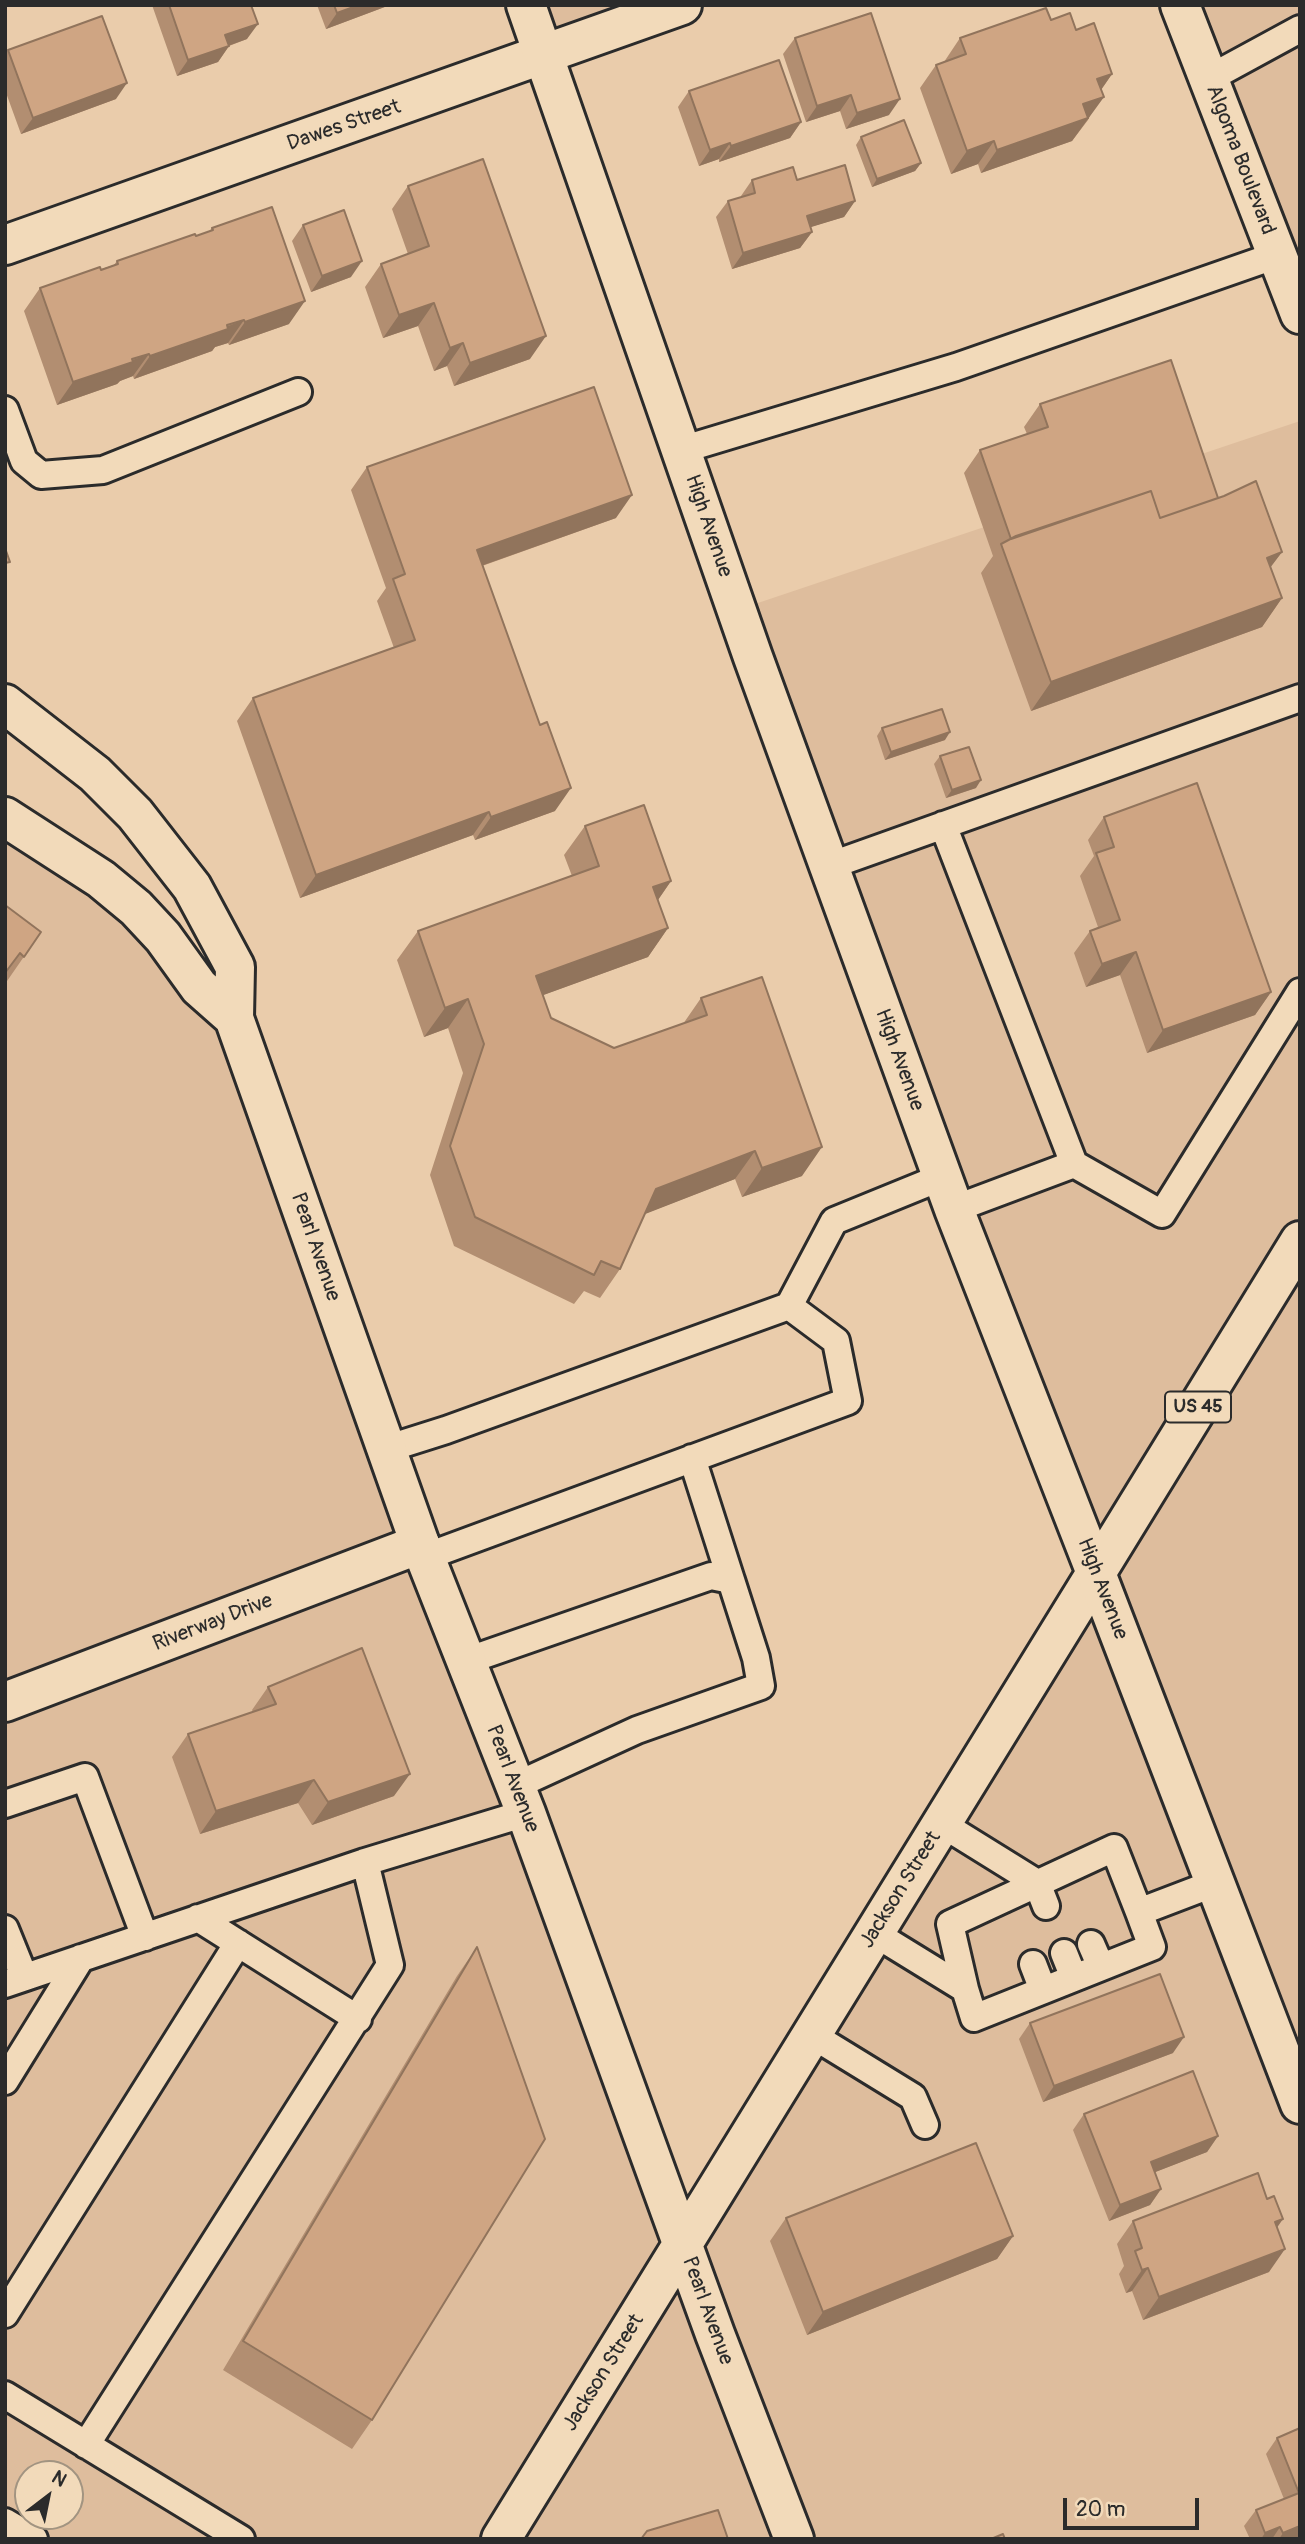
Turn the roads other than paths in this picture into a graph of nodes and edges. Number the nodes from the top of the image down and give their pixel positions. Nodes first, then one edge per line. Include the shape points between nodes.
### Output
1 (526, 5) edge
2 (682, 5) edge
3 (1180, 5) edge
4 (1300, 29) edge
5 (544, 55) junction
6 (1208, 79) junction
7 (5, 245) edge
8 (1277, 255) junction
9 (1300, 314) edge
10 (298, 391) dead end
11 (5, 410) edge
12 (681, 450) junction
13 (1300, 698) edge
14 (5, 704) edge
15 (5, 817) edge
16 (943, 825) junction
17 (829, 866) junction
18 (1300, 992) edge
19 (234, 1018) junction
20 (1074, 1164) junction
21 (948, 1193) junction
22 (1300, 1241) edge
23 (789, 1306) junction
24 (386, 1448) junction
25 (692, 1458) junction
26 (423, 1551) junction
27 (1096, 1573) junction
28 (731, 1580) junction
29 (466, 1661) junction
30 (5, 1702) edge
31 (521, 1799) junction
32 (5, 1804) edge
33 (942, 1824) junction
34 (365, 1862) junction
35 (1215, 1883) junction
36 (1041, 1895) junction
37 (1139, 1912) junction
38 (198, 1918) junction
39 (5, 1929) edge
40 (874, 1933) junction
41 (145, 1937) junction
42 (238, 1943) junction
43 (1064, 1953) dead end
44 (80, 1958) junction
45 (1033, 1964) dead end
46 (1074, 1978) junction
47 (15, 1980) edge
48 (965, 1989) junction
49 (1043, 1990) junction
50 (358, 2019) junction
51 (812, 2035) junction
52 (5, 2081) edge
53 (1300, 2104) edge
54 (925, 2125) dead end
55 (683, 2244) junction
56 (5, 2314) edge
57 (5, 2395) edge
58 (86, 2445) junction
59 (5, 2522) edge
60 (201, 2529) edge
61 (34, 2539) edge
62 (241, 2539) edge
63 (501, 2539) edge
64 (794, 2539) edge

1 - 5 main road, High Avenue
2 - 5 main road, Dawes Street
3 - 6 main road, Algoma Boulevard
4 - 6 lane
5 - 7 main road, Dawes Street
5 - 12 main road, High Avenue
6 - 8 main road, Algoma Boulevard
8 - 9 main road, Algoma Boulevard
8 - 12 lane via 956,367
10 - 11 lane via 103,470 41,475 24,461
12 - 17 main road, High Avenue
13 - 16 lane
14 - 19 main road, Pearl Avenue via 95,774 135,814 192,887 235,967
15 - 19 main road, Pearl Avenue via 101,879 136,908 199,987
16 - 17 lane
16 - 20 lane
17 - 21 main road, High Avenue
18 - 20 lane via 1162,1214
19 - 24 main road, Pearl Avenue
20 - 21 lane
21 - 23 lane via 834,1221
21 - 27 main road, High Avenue
22 - 27 main road, Jackson Street / US 45
23 - 24 lane
23 - 25 lane via 836,1341 848,1401
24 - 26 main road, Pearl Avenue
25 - 26 lane
25 - 28 lane
26 - 29 main road, Pearl Avenue
26 - 30 main road, Riverway Drive
27 - 33 main road, Jackson Street
27 - 35 main road, High Avenue
28 - 29 lane via 711,1576
28 - 31 lane via 761,1686 637,1730
29 - 31 main road, Pearl Avenue
31 - 34 lane
31 - 55 main road, Pearl Avenue
32 - 41 lane via 85,1777
33 - 36 lane
33 - 40 main road, Jackson Street
34 - 38 lane
34 - 50 lane via 390,1965
35 - 37 lane
35 - 53 main road, High Avenue
36 - 37 lane via 1068,1883 1114,1848
36 - 48 lane via 950,1924
37 - 46 lane via 1152,1947 1096,1955
38 - 41 lane
38 - 42 lane
39 - 47 lane
40 - 48 lane
40 - 51 main road, Jackson Street
41 - 44 lane
42 - 50 lane
42 - 56 lane
43 - 46 lane
44 - 47 lane
44 - 52 lane
45 - 49 lane
46 - 49 lane
48 - 49 lane via 974,2018
50 - 58 lane
51 - 54 lane via 913,2097
51 - 55 main road, Jackson Street
55 - 63 main road, Jackson Street
55 - 64 main road, Pearl Avenue
57 - 58 lane
58 - 60 lane
59 - 61 lane
60 - 62 lane

